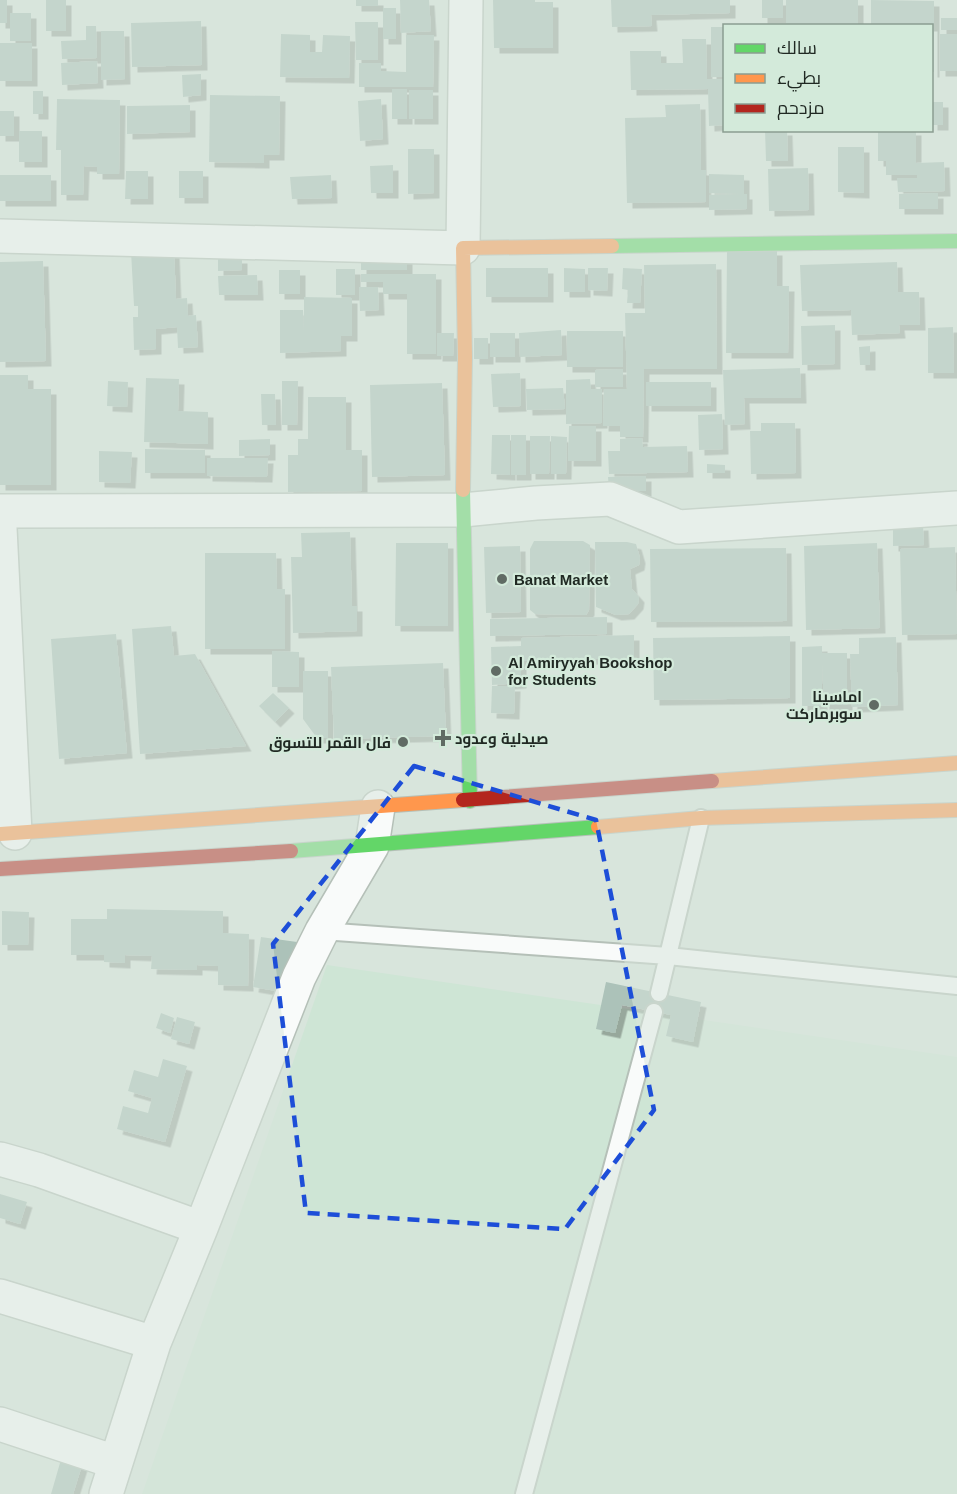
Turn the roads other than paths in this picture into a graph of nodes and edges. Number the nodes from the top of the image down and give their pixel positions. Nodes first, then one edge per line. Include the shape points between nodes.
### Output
1 (466, 0) edge
2 (0, 236) edge
3 (957, 242) edge
4 (463, 248) junction
5 (957, 508) edge
6 (463, 510) junction
7 (0, 511) edge
8 (0, 528) edge
9 (957, 763) edge
10 (470, 801) junction
11 (378, 807) junction
12 (957, 810) edge
13 (701, 818) junction
14 (8, 834) edge
15 (372, 846) junction
16 (0, 869) edge
17 (322, 931) junction
18 (668, 956) junction
19 (957, 986) edge
20 (659, 993) dead end
21 (654, 1012) dead end
22 (0, 1159) edge
23 (201, 1228) junction
24 (0, 1296) edge
25 (154, 1343) junction
26 (0, 1424) edge
27 (116, 1462) junction
28 (106, 1494) edge
29 (524, 1494) edge

1 - 4 street
2 - 4 street
3 - 4 main road
4 - 6 main road
5 - 6 street via 679,527 610,500
6 - 7 street
6 - 10 main road
8 - 14 street
9 - 10 main road
10 - 11 main road
11 - 14 main road
11 - 15 street
12 - 13 main road
13 - 15 main road
13 - 18 lane
15 - 16 main road
15 - 17 street
17 - 18 lane
17 - 23 street via 299,976
18 - 19 lane
18 - 20 lane
21 - 29 lane
22 - 23 street
23 - 25 street
24 - 25 street
25 - 27 street
26 - 27 street
27 - 28 street

